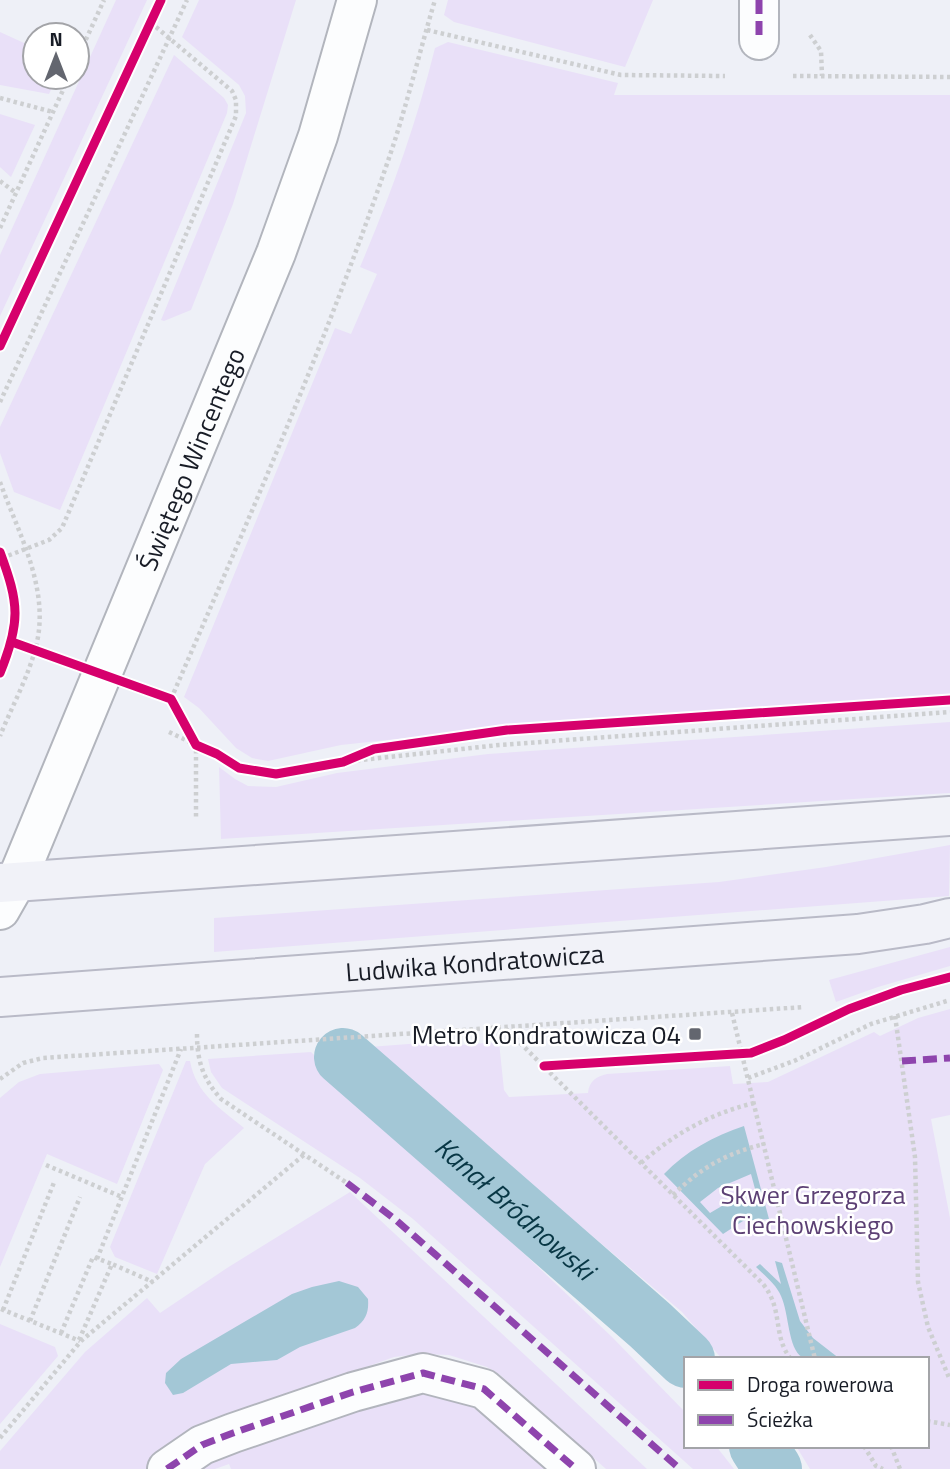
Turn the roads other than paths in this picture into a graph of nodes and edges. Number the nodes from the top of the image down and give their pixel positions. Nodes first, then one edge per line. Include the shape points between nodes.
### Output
1 (357, 0) edge
2 (759, 0) edge
3 (759, 40) dead end
4 (950, 816) edge
5 (5, 892) edge
6 (950, 918) edge
7 (0, 997) edge
8 (167, 1469) edge
9 (576, 1469) edge

1 - 5 street, Świętego Wincentego via 298,194 102,674
2 - 3 street
4 - 5 main road
6 - 7 main road, Ludwika Kondratowicza via 836,936
8 - 9 street via 233,1433 423,1373 484,1389

